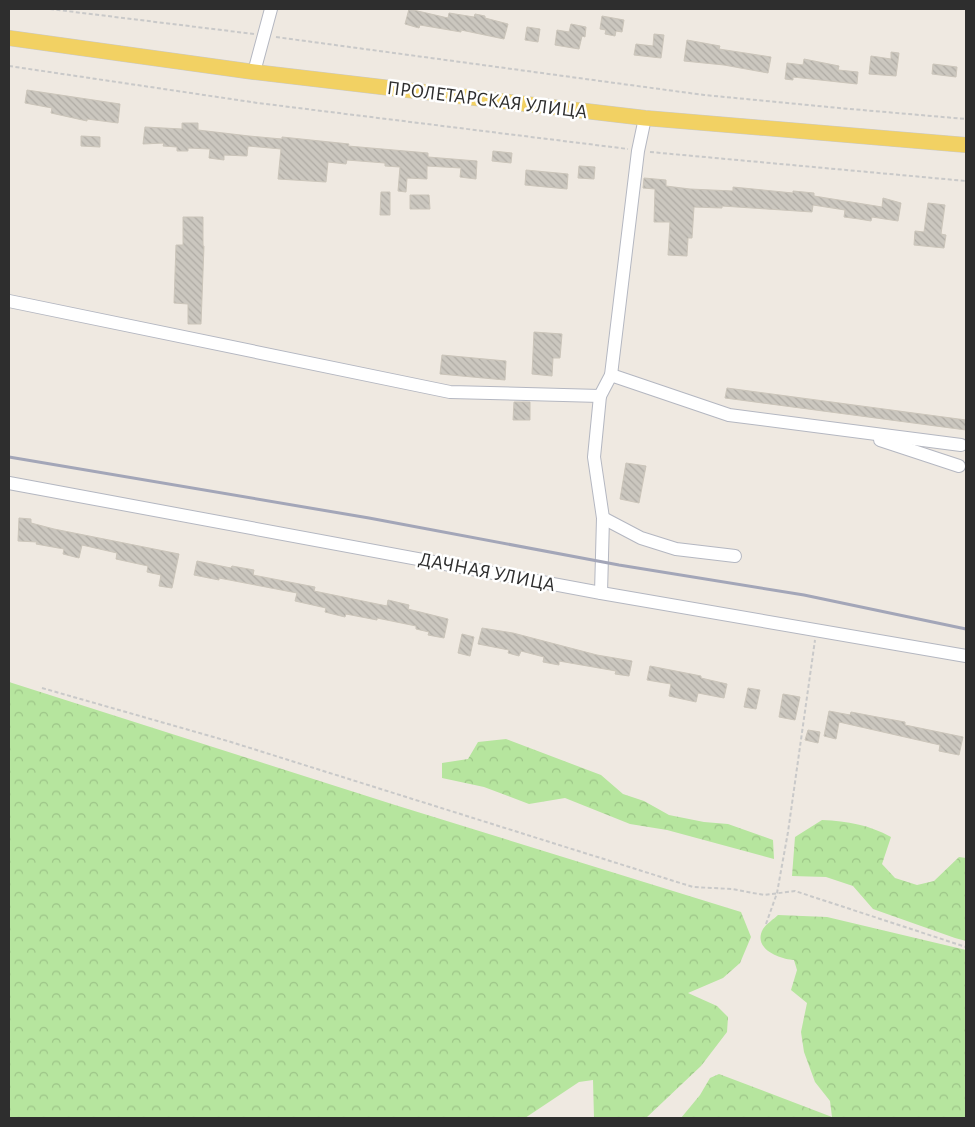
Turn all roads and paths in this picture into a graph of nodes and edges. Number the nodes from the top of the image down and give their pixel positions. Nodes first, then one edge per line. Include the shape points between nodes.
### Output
1 (50, 9) edge
2 (271, 9) edge
3 (264, 35) junction
4 (9, 38) edge
5 (9, 66) edge
6 (254, 72) junction
7 (645, 118) junction
8 (966, 118) edge
9 (966, 145) edge
10 (638, 151) junction
11 (966, 181) edge
12 (9, 301) edge
13 (611, 375) junction
14 (600, 396) junction
15 (850, 430) junction
16 (964, 445) edge
17 (962, 467) edge
18 (9, 483) edge
19 (603, 518) junction
20 (735, 556) dead end
21 (601, 593) junction
22 (816, 630) junction
23 (966, 656) edge
24 (42, 688) dead end
25 (777, 893) junction
26 (766, 924) dead end
27 (966, 946) edge

1 - 3 path
2 - 3 street
3 - 6 street
3 - 8 path via 704,95
4 - 6 main road, ПРОЛЕТАРСКАЯ УЛИЦА
5 - 10 path via 258,103
6 - 7 main road, ПРОЛЕТАРСКАЯ УЛИЦА
7 - 9 main road, ПРОЛЕТАРСКАЯ УЛИЦА
7 - 10 street
10 - 11 path
10 - 13 street
12 - 14 street via 450,392
13 - 14 street
13 - 15 street via 729,415
14 - 19 street via 594,457
15 - 16 street
15 - 17 street
16 - 17 street
18 - 21 street, ДАЧНАЯ УЛИЦА
19 - 20 street via 641,538 676,549
19 - 21 street
21 - 22 street, ДАЧНАЯ УЛИЦА
22 - 23 street, ДАЧНАЯ УЛИЦА
22 - 25 path
24 - 25 path via 232,742 693,887 764,895
25 - 26 path
25 - 27 path via 795,891

